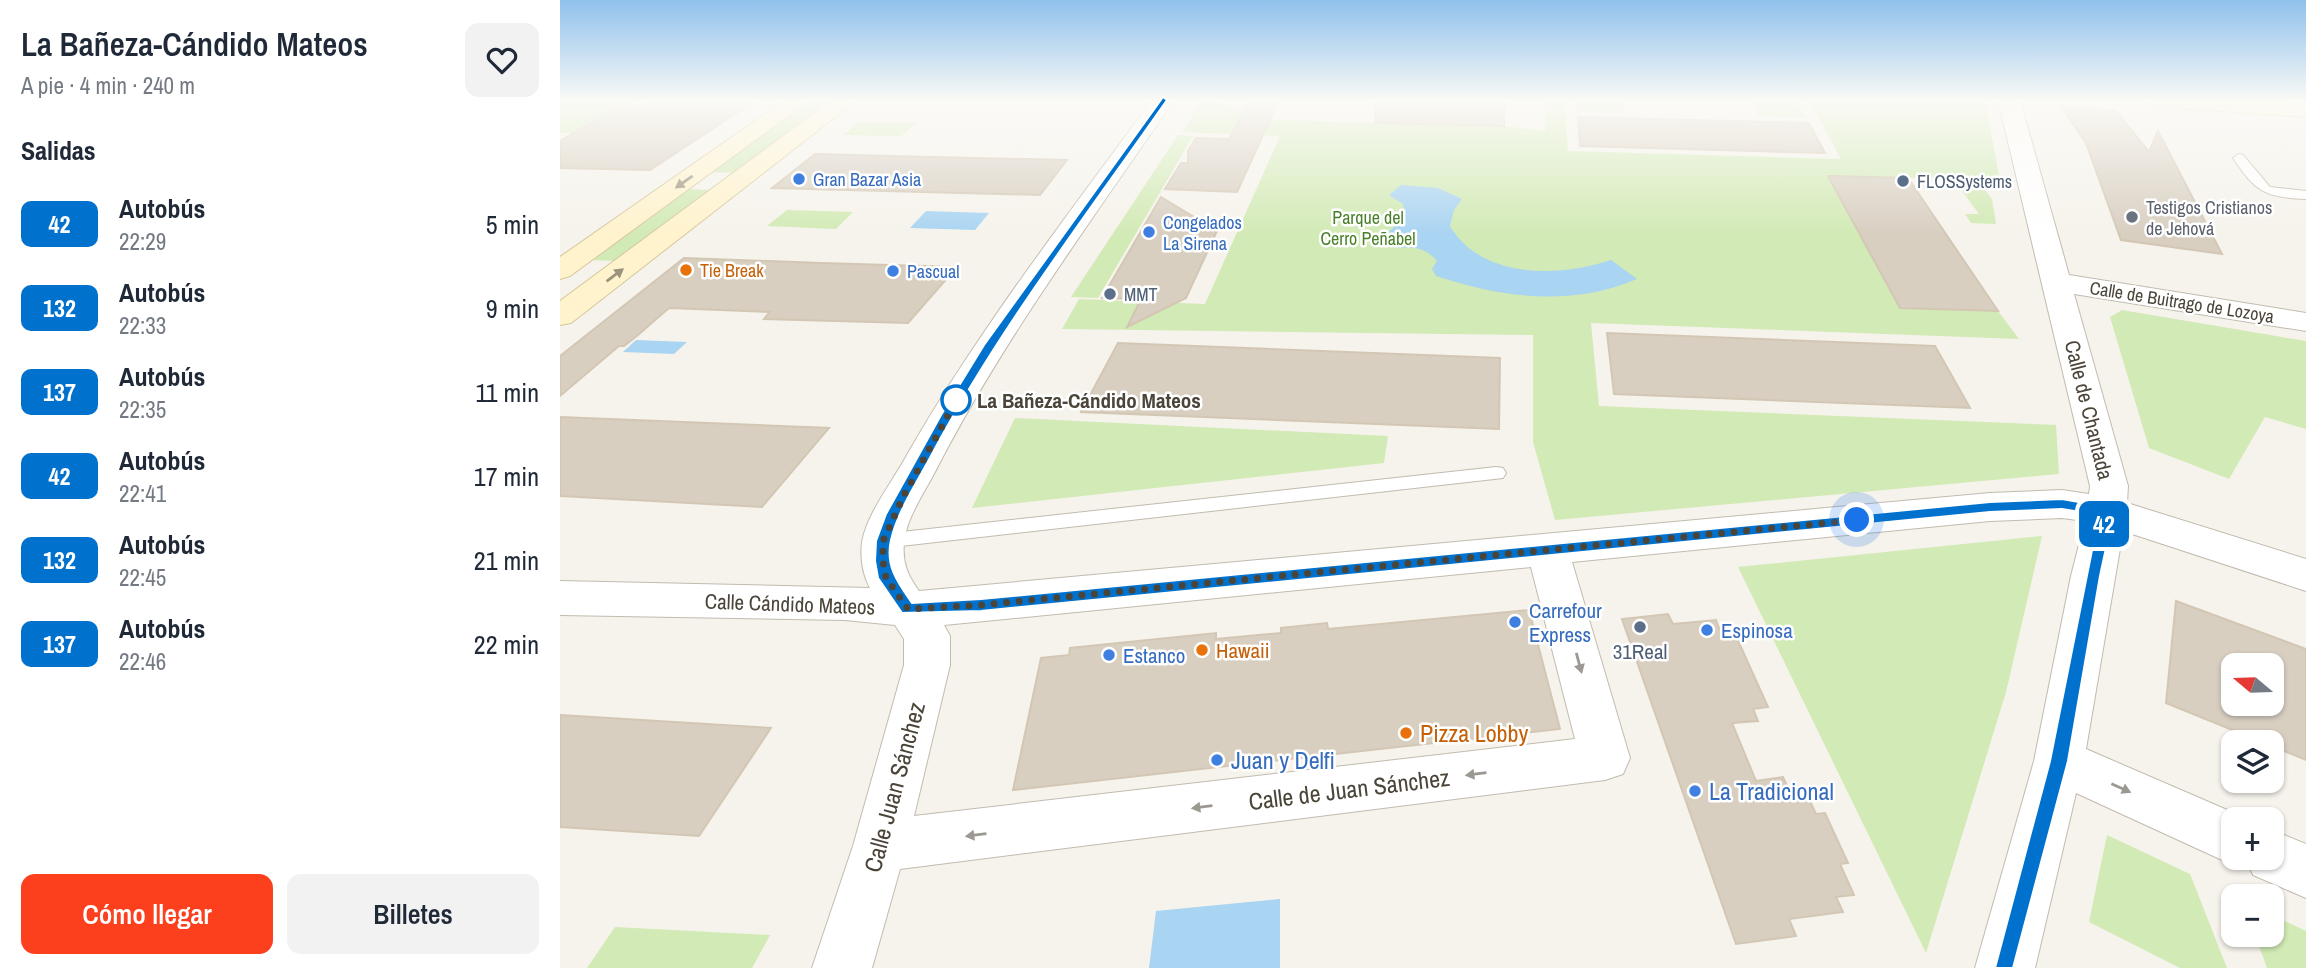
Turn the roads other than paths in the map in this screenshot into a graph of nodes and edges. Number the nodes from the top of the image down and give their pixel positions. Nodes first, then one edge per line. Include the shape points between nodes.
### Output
1 (735, 145) edge
2 (786, 145) edge
3 (1131, 145) edge
4 (2021, 145) edge
5 (2239, 158) dead end
6 (2306, 195) edge
7 (560, 270) edge
8 (2057, 282) junction
9 (560, 316) edge
10 (2306, 322) edge
11 (1496, 473) dead end
12 (2107, 511) junction
13 (883, 541) junction
14 (1548, 550) junction
15 (2306, 575) edge
16 (560, 598) edge
17 (908, 609) junction
18 (2059, 761) junction
19 (2221, 834) edge
20 (880, 846) junction
21 (2284, 861) edge
22 (2306, 871) edge
23 (842, 968) edge
24 (2006, 968) edge

1 -> 7 street
9 -> 2 street
3 - 13 street via 990,345 947,415
4 - 8 street, Calle de Chantada
5 - 6 lane via 2259,188
8 - 10 street, Calle de Buitrago de Lozoya
8 - 12 street, Calle de Chantada via 2109,486
11 - 13 lane
12 - 14 street, Calle Cándido Mateos via 2062,504 1990,507
12 - 15 street, Calle Cándido Mateos
12 - 18 street, Calle de Chantada
13 - 17 street, Calle Juan Sánchez via 886,578
14 - 17 street, Calle Cándido Mateos
14 -> 20 street, Calle de Juan Sánchez via 1605,758
16 - 17 street, Calle Cándido Mateos via 845,603
17 - 20 street, Calle Juan Sánchez via 927,636 927,665
18 -> 19 street
18 - 24 street, Calle de Chantada
20 - 23 street, Calle Juan Sánchez
21 - 22 street

